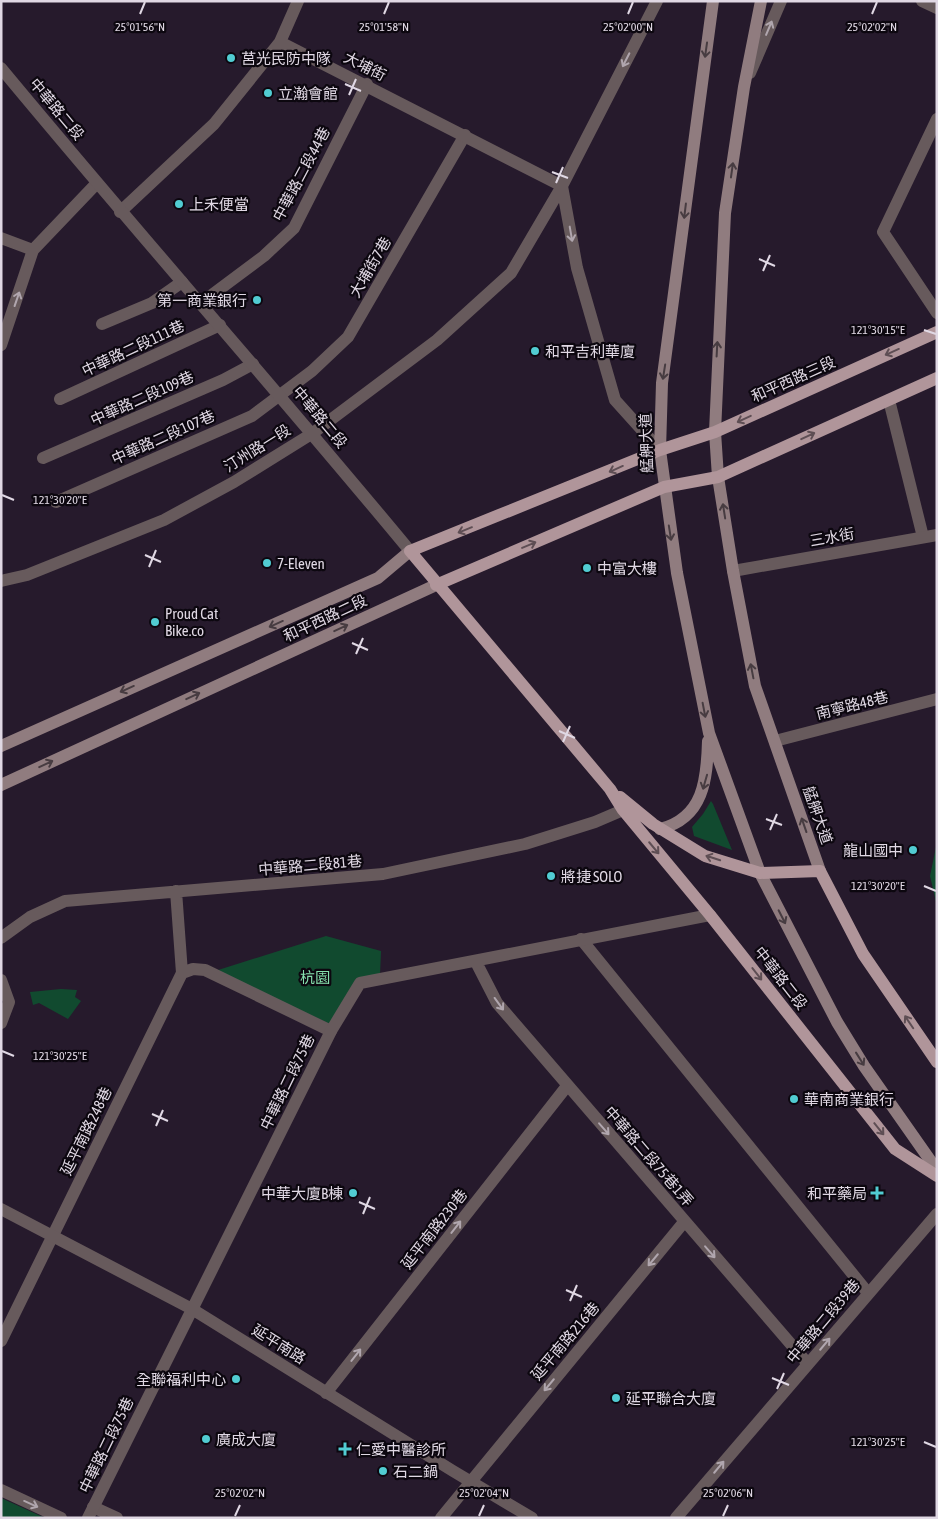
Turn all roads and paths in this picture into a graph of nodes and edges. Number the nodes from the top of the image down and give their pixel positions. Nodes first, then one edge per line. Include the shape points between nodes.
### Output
1 (298, 1) edge
2 (657, 1) edge
3 (713, 1) edge
4 (761, 1) edge
5 (780, 1) edge
6 (922, 1) edge
7 (937, 8) edge
8 (280, 42) junction
9 (1, 68) edge
10 (367, 84) junction
11 (744, 87) junction
12 (937, 119) edge
13 (465, 135) junction
14 (97, 183) junction
15 (562, 186) junction
16 (120, 212) junction
17 (1, 238) edge
18 (34, 250) junction
19 (182, 282) junction
20 (201, 303) junction
21 (937, 313) edge
22 (102, 324) dead end
23 (220, 325) junction
24 (937, 332) edge
25 (1, 345) edge
26 (253, 364) junction
27 (937, 378) edge
28 (280, 396) junction
29 (60, 399) dead end
30 (889, 400) junction
31 (715, 432) junction
32 (313, 433) junction
33 (660, 450) junction
34 (43, 458) dead end
35 (718, 477) junction
36 (664, 488) junction
37 (56, 502) dead end
38 (937, 535) edge
39 (924, 537) junction
40 (410, 552) junction
41 (733, 571) junction
42 (1, 581) edge
43 (436, 584) junction
44 (937, 699) edge
45 (709, 733) junction
46 (775, 741) junction
47 (1, 746) edge
48 (1, 785) edge
49 (610, 790) junction
50 (623, 810) junction
51 (660, 828) junction
52 (820, 871) junction
53 (760, 874) junction
54 (176, 891) junction
55 (710, 914) junction
56 (1, 938) edge
57 (581, 939) junction
58 (476, 962) junction
59 (182, 973) junction
60 (1, 980) edge
61 (1, 1023) edge
62 (331, 1032) junction
63 (937, 1062) edge
64 (567, 1086) junction
65 (937, 1170) edge
66 (937, 1176) edge
67 (1, 1209) edge
68 (937, 1214) edge
69 (684, 1222) junction
70 (53, 1236) junction
71 (868, 1293) junction
72 (192, 1309) junction
73 (1, 1341) edge
74 (808, 1364) junction
75 (326, 1393) junction
76 (472, 1482) junction
77 (1, 1490) edge
78 (91, 1512) edge
79 (61, 1518) edge
80 (117, 1518) edge
81 (441, 1518) edge
82 (532, 1518) edge
83 (676, 1518) edge

1 - 8 street
2 -> 15 street, 汀州路一段
3 -> 33 main road, 艋舺大道 via 662,383
4 - 11 main road, 艋舺大道
11 -> 5 street
6 - 7 street
8 - 10 street, 大埔街
8 - 16 street via 214,124
9 - 14 street, 中華路二段
10 - 13 street, 大埔街
10 - 20 street, 中華路二段44巷 via 294,228 264,256
31 -> 11 main road, 艋舺大道 via 725,212
12 - 21 street via 883,232
13 - 15 street, 大埔街
13 - 28 street, 大埔街7巷 via 348,337
14 - 16 street, 中華路二段
14 - 18 street
15 - 32 street, 汀州路一段 via 510,273 437,340
15 -> 33 street via 577,268 615,400
16 - 19 street, 中華路二段
17 - 18 street
25 -> 18 street
19 - 20 street, 中華路二段
19 - 22 street via 152,303
20 - 23 street, 中華路二段
23 - 26 street, 中華路二段
23 - 29 street, 中華路二段111巷
24 -> 31 main road, 和平西路三段
26 - 28 street, 中華路二段
26 - 34 street, 中華路二段109巷
27 - 30 main road
28 - 32 street, 中華路二段
28 - 37 street, 中華路二段107巷 via 252,416
35 -> 30 main road
30 - 39 street
31 - 33 main road, 和平西路三段
31 - 35 main road, 艋舺大道
32 - 40 street, 中華路二段
32 - 42 street, 汀州路一段 via 164,520 27,575
33 - 36 main road, 艋舺大道
33 -> 40 main road, 和平西路二段
35 - 36 main road
41 -> 35 main road, 艋舺大道
43 -> 36 main road, 和平西路二段
36 -> 45 main road, 艋舺大道 via 677,573
38 - 39 street, 三水街
39 - 41 street, 三水街
40 - 43 main road, 中華路二段
40 -> 47 main road, 和平西路二段 via 378,578
46 -> 41 main road, 艋舺大道 via 755,686
48 -> 43 main road, 和平西路二段
43 - 49 main road, 中華路二段
44 - 46 street, 南寧路48巷
45 -> 51 main road via 707,773 701,794 694,807 676,825
45 - 53 main road, 艋舺大道
52 -> 46 main road, 艋舺大道
49 - 50 main road, 中華路二段
49 - 51 main road, 中華路二段
50 - 54 street, 中華路二段81巷 via 525,844 383,874
50 -> 55 main road, 中華路二段
53 -> 51 main road, 中華路二段 via 705,856
52 - 53 main road, 中華路二段
63 -> 52 main road via 863,954
53 -> 65 main road, 中華路二段 via 837,1022
54 - 56 street, 中華路二段81巷 via 65,901 30,917
54 - 59 street
55 - 57 street, 中華路二段75巷
55 -> 66 main road, 中華路二段 via 895,1148
57 - 58 street, 中華路二段75巷
57 - 71 street
58 - 62 street, 中華路二段75巷 via 360,982
58 -> 64 street, 中華路二段75巷1弄 via 497,1003
59 - 62 street via 193,969 205,970
59 - 70 street, 延平南路248巷
60 - 61 street via 9,1002
62 - 72 street, 中華路二段75巷
64 -> 69 street, 中華路二段75巷1弄
75 -> 64 street, 延平南路230巷
67 - 70 street, 延平南路
68 - 71 street, 中華路二段39巷
69 -> 74 street, 中華路二段75巷1弄
69 -> 76 street, 延平南路216巷
70 - 72 street, 延平南路
70 - 73 street, 延平南路248巷
74 -> 71 street, 中華路二段39巷
72 - 75 street, 延平南路
72 - 78 street, 中華路二段75巷
83 -> 74 street, 中華路二段39巷
75 - 76 street, 延平南路
76 - 81 street, 延平南路216巷
76 - 82 street, 延平南路
77 -> 79 street
78 - 80 street

